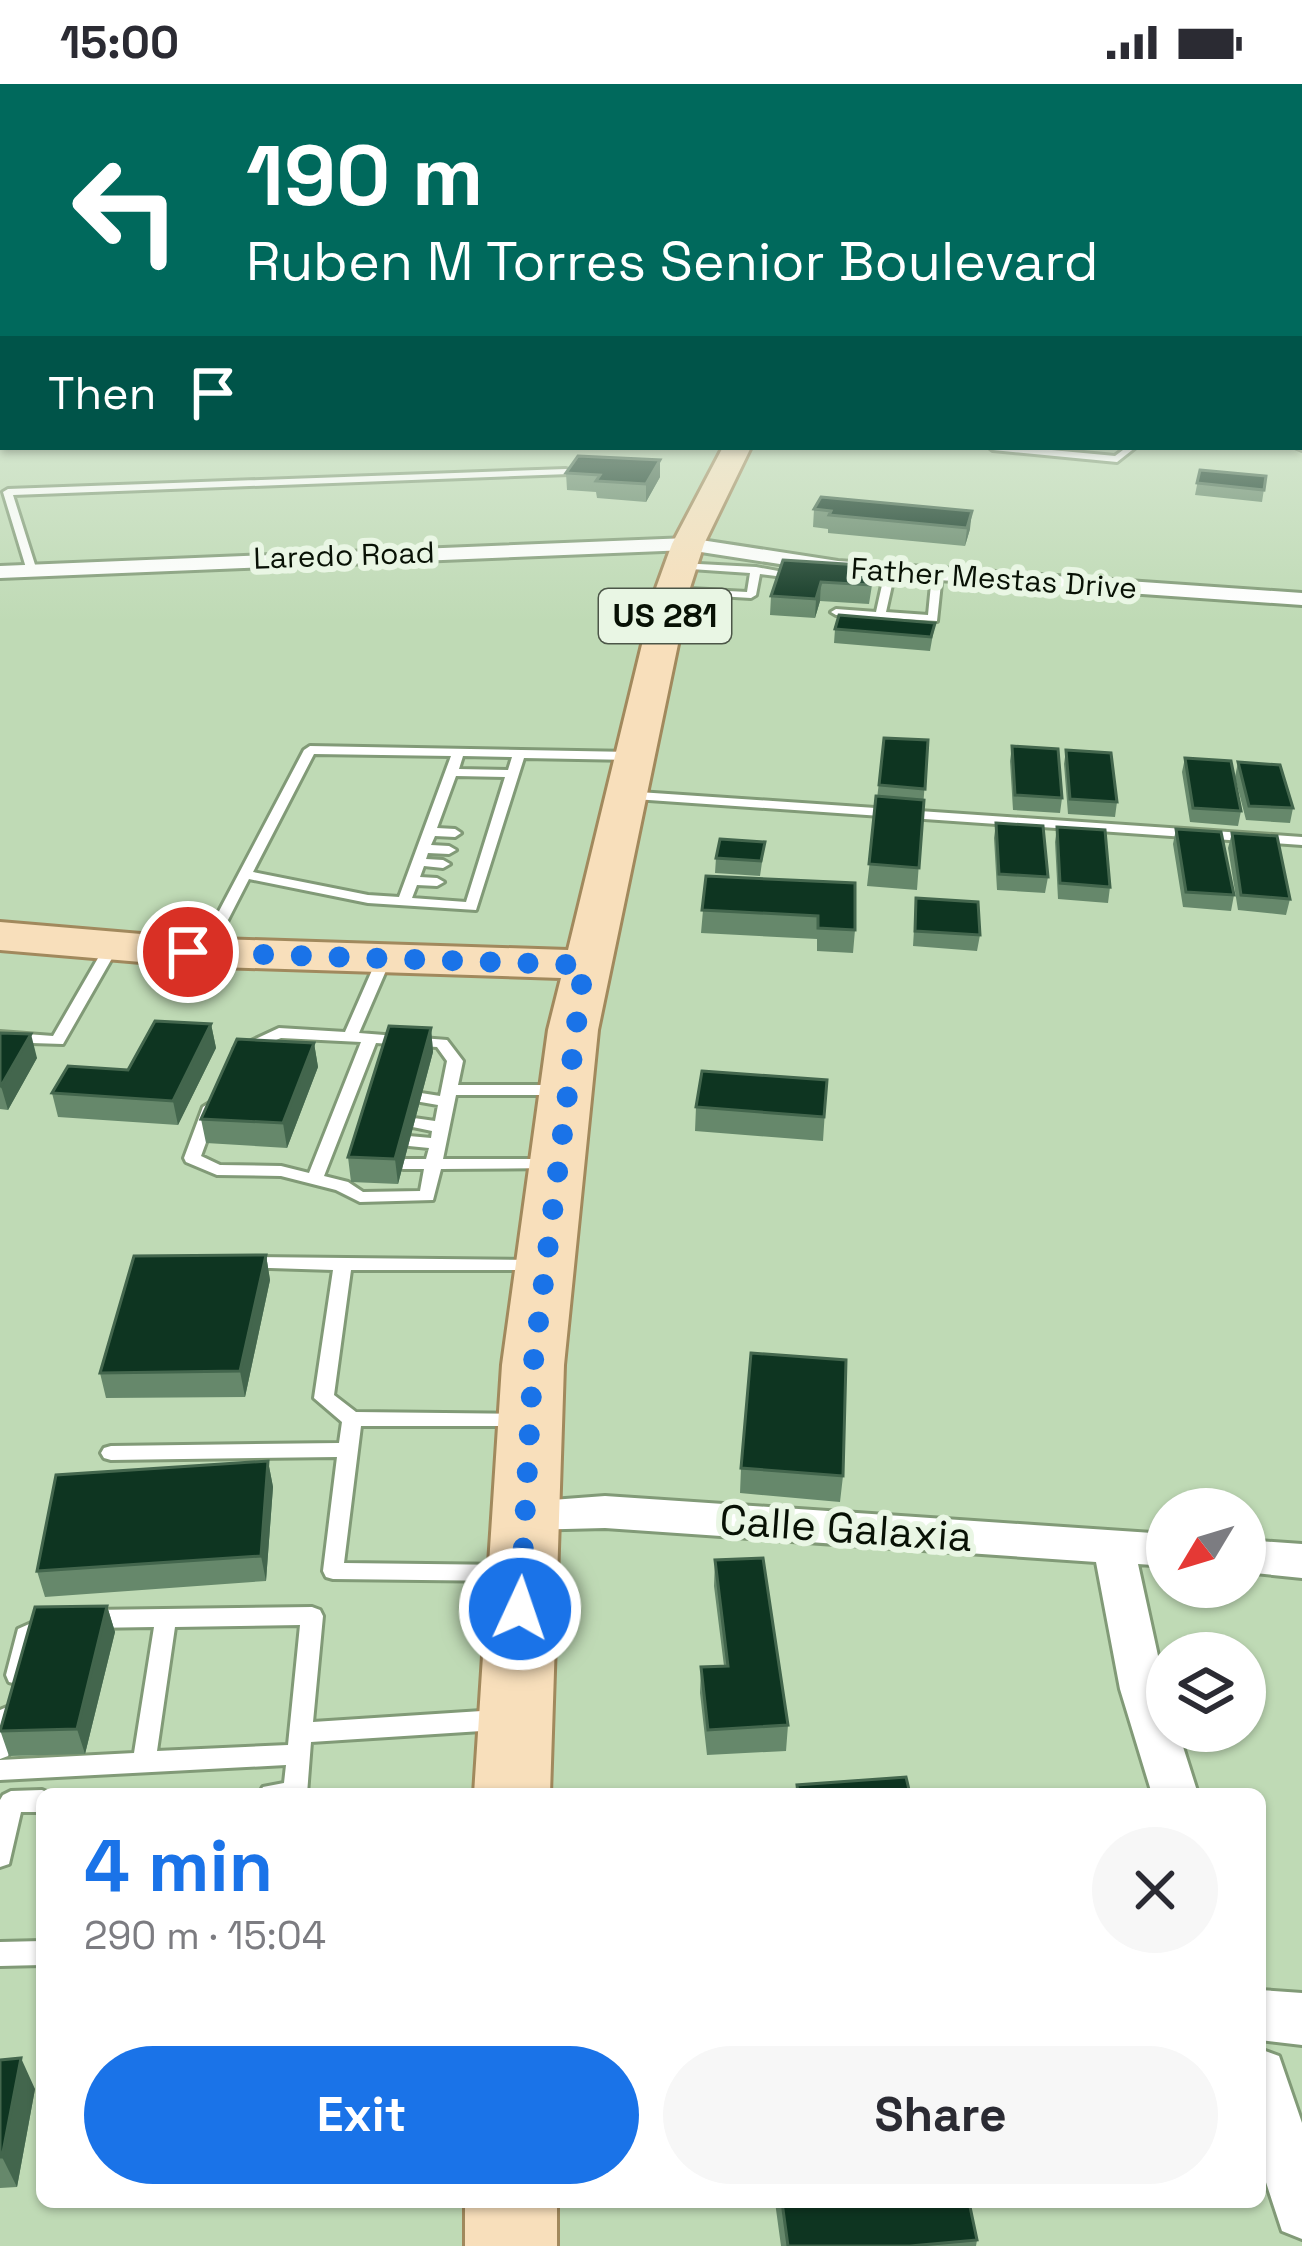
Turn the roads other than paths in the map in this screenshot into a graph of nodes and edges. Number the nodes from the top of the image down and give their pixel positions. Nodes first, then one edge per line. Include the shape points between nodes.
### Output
1 (736, 450) edge
2 (1024, 450) edge
3 (1128, 450) edge
4 (566, 472) edge
5 (680, 567) junction
6 (838, 567) junction
7 (756, 570) junction
8 (32, 571) junction
9 (0, 572) edge
10 (937, 574) junction
11 (887, 585) dead end
12 (751, 596) junction
13 (1302, 599) edge
14 (746, 610) dead end
15 (836, 612) edge
16 (880, 615) junction
17 (459, 752) junction
18 (519, 754) junction
19 (452, 772) junction
20 (512, 774) junction
21 (627, 776) junction
22 (437, 812) junction
23 (1302, 841) edge
24 (420, 855) junction
25 (446, 857) dead end
26 (244, 874) junction
27 (412, 880) junction
28 (436, 882) dead end
29 (404, 902) junction
30 (0, 937) edge
31 (112, 946) junction
32 (204, 953) junction
33 (384, 958) junction
34 (584, 965) junction
35 (0, 1037) edge
36 (350, 1037) junction
37 (370, 1039) junction
38 (228, 1062) edge
39 (429, 1067) edge
40 (453, 1067) junction
41 (220, 1082) edge
42 (565, 1090) junction
43 (447, 1095) junction
44 (421, 1098) edge
45 (412, 1132) edge
46 (440, 1136) junction
47 (556, 1163) junction
48 (403, 1164) edge
49 (434, 1165) junction
50 (315, 1179) junction
51 (233, 1263) edge
52 (343, 1264) junction
53 (544, 1264) junction
54 (352, 1419) junction
55 (530, 1419) junction
56 (347, 1450) junction
57 (111, 1453) dead end
58 (526, 1514) junction
59 (1114, 1546) junction
60 (1146, 1548) edge
61 (1266, 1558) edge
62 (1302, 1561) edge
63 (522, 1573) junction
64 (166, 1618) junction
65 (516, 1719) junction
66 (300, 1744) junction
67 (0, 1749) edge
68 (144, 1762) junction
69 (0, 1770) edge
70 (296, 1788) edge
71 (512, 1788) edge
72 (1173, 1788) edge
73 (36, 1802) edge
74 (0, 1856) edge
75 (36, 1953) edge
76 (0, 1954) edge
77 (1266, 2016) edge
78 (1302, 2019) edge
79 (1266, 2094) edge
80 (511, 2208) edge
81 (1302, 2211) edge
82 (511, 2246) edge

1 - 5 main road, US 281
2 - 3 lane via 1117,459
4 - 8 lane via 8,493
5 - 6 street, Father Mestas Drive
5 - 7 lane
5 - 8 street, Laredo Road
5 - 12 lane
5 - 21 main road, US 281
6 - 7 lane via 835,578
6 - 10 street, Father Mestas Drive
7 - 12 lane
8 - 9 street, Laredo Road
10 - 13 street, Father Mestas Drive
10 - 16 lane via 933,619
11 - 16 lane
12 - 14 lane
15 - 16 lane
17 - 18 lane
17 - 19 lane
17 - 26 lane via 310,750
18 - 20 lane
18 - 21 lane
19 - 20 lane
19 - 22 lane
20 - 29 lane via 478,859 470,908
21 - 23 lane
21 - 34 main road, US 281
22 - 22 lane via 462,813
22 - 24 lane
24 - 25 lane
24 - 27 lane
26 - 29 lane
26 - 32 lane
27 - 28 lane
27 - 29 lane
30 - 31 main road
31 - 32 main road
31 - 35 lane via 58,1041
32 - 33 main road
33 - 34 main road
33 - 36 lane
34 - 42 main road, US 281
36 - 37 lane
36 - 38 lane via 279,1033 247,1044
37 - 40 lane via 442,1043
37 - 50 lane via 331,1161
39 - 40 lane
40 - 43 lane
41 - 50 lane via 192,1158 217,1170
42 - 43 lane
42 - 47 main road, US 281
43 - 44 lane
43 - 46 lane
45 - 46 lane
46 - 49 lane
47 - 49 lane
47 - 53 main road, US 281
48 - 49 lane
49 - 50 lane via 428,1196 360,1197
51 - 52 lane
52 - 53 lane
52 - 54 lane via 324,1398
53 - 55 main road, US 281
54 - 55 lane
54 - 56 lane
55 - 58 main road, US 281
56 - 57 lane
56 - 63 lane via 333,1571
58 - 59 street, Calle Galaxia via 605,1512
58 - 63 main road, US 281
59 - 60 street, Calle Galaxia
59 - 72 street via 1142,1688
61 - 62 street
63 - 65 main road, US 281
64 - 66 lane via 311,1616
64 - 67 lane via 58,1619 26,1635
64 - 68 lane
65 - 66 lane
65 - 71 main road, US 281
66 - 68 lane
66 - 70 lane
68 - 69 lane
73 - 74 lane via 11,1802
75 - 76 lane
77 - 78 street
79 - 81 street
80 - 82 main road

